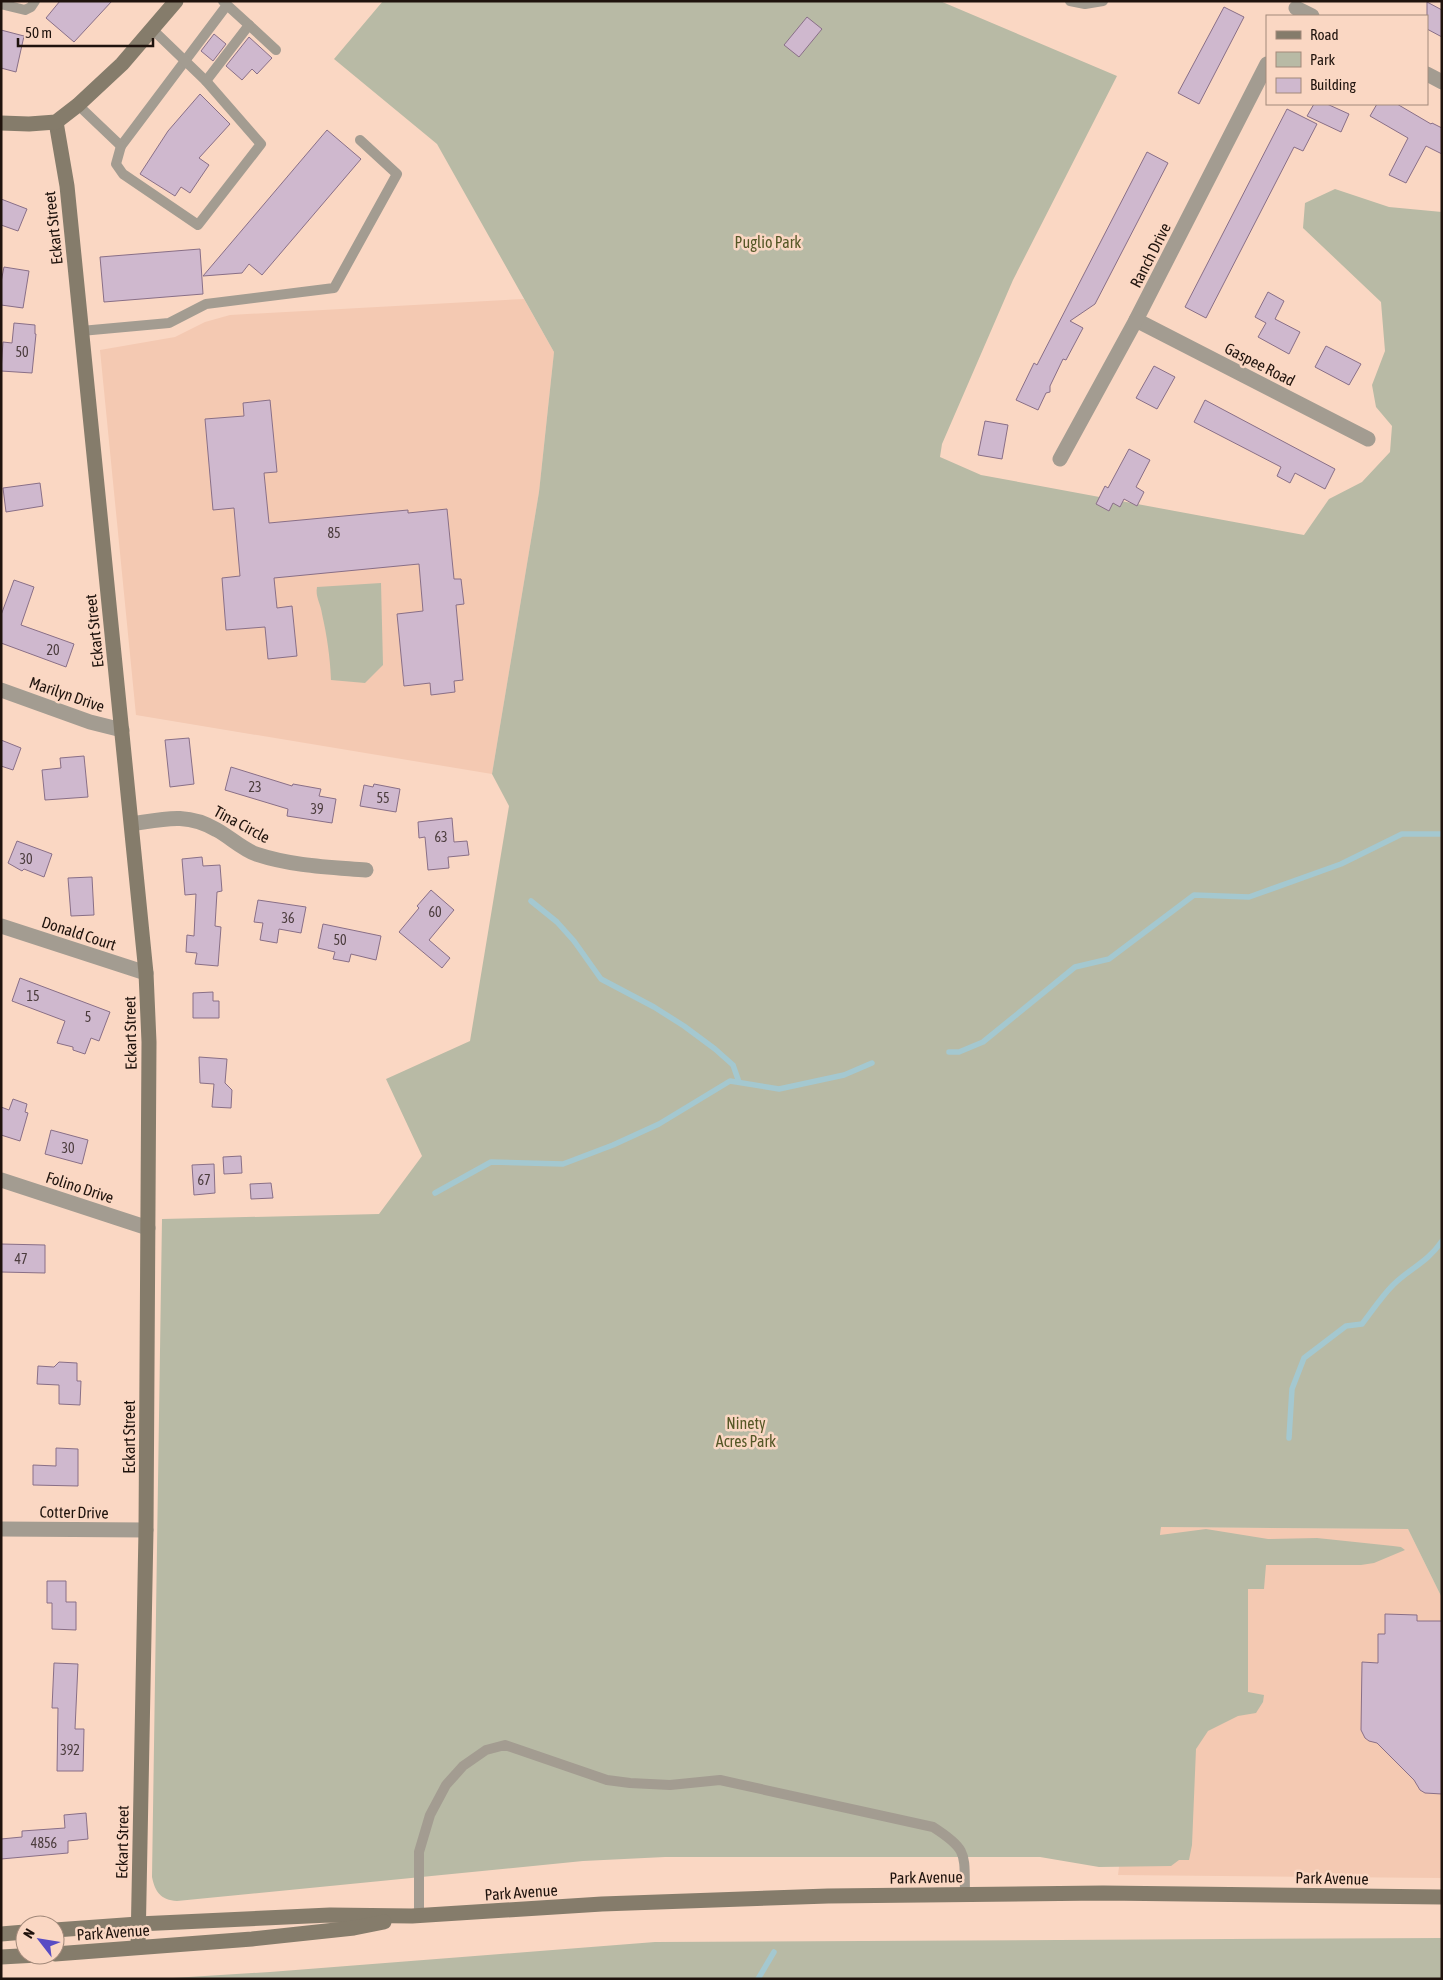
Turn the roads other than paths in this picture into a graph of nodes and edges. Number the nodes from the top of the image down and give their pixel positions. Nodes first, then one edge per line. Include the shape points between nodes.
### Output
1 (35, 1) edge
2 (176, 1) edge
3 (1070, 1) edge
4 (1103, 1) edge
5 (225, 3) edge
6 (1, 4) edge
7 (1295, 8) edge
8 (1310, 15) edge
9 (249, 24) junction
10 (152, 29) junction
11 (276, 50) dead end
12 (185, 62) junction
13 (1266, 66) edge
14 (1428, 75) edge
15 (206, 81) junction
16 (1442, 82) edge
17 (78, 105) junction
18 (56, 122) junction
19 (1, 123) edge
20 (360, 140) dead end
21 (121, 146) junction
22 (1136, 320) junction
23 (81, 332) junction
24 (1368, 438) dead end
25 (1060, 459) dead end
26 (1, 690) edge
27 (122, 730) junction
28 (132, 824) junction
29 (366, 870) dead end
30 (1, 926) edge
31 (146, 973) junction
32 (1, 1180) edge
33 (148, 1228) junction
34 (1, 1529) edge
35 (146, 1530) junction
36 (965, 1894) junction
37 (1442, 1897) edge
38 (415, 1916) junction
39 (138, 1924) junction
40 (65, 1929) edge
41 (15, 1933) edge
42 (1, 1934) edge
43 (138, 1947) junction
44 (65, 1953) edge
45 (15, 1957) edge
46 (1, 1958) edge

1 - 6 lane via 25,10
2 - 10 main road
3 - 4 lane via 1085,4
5 - 9 lane
5 - 12 lane
7 - 8 street
9 - 11 lane
9 - 15 lane
10 - 12 lane
10 - 17 main road via 122,64
12 - 15 lane
12 - 21 lane
13 - 22 street, Ranch Drive
14 - 16 street
15 - 21 lane via 261,144 198,225 123,174 116,164
17 - 18 main road
17 - 21 lane
18 - 19 main road
18 - 23 main road, Eckart Street via 67,186
20 - 23 lane via 397,174 334,288 206,304 169,323
22 - 24 street, Gaspee Road
22 - 25 street, Ranch Drive
23 - 27 main road, Eckart Street
26 - 27 street, Marilyn Drive
27 - 28 main road, Eckart Street
28 - 29 street, Tina Circle via 187,818 215,829 254,853 294,864
28 - 31 main road, Eckart Street
30 - 31 street, Donald Court
31 - 33 main road, Eckart Street
32 - 33 street, Folino Drive
33 - 35 main road, Eckart Street
34 - 35 street, Cotter Drive
35 - 39 main road, Eckart Street
36 - 37 main road, Park Avenue
36 - 38 main road, Park Avenue via 698,1900
36 - 38 lane via 964,1855 952,1839 933,1828 720,1780 670,1785 607,1780 504,1745 486,1750 463,1766 446,1785 430,1814 419,1852
38 - 39 main road, Park Avenue via 330,1915
38 - 43 main road, Park Avenue via 335,1930
39 - 40 main road, Park Avenue
39 - 43 main road, Eckart Street
41 - 42 main road
43 - 44 main road, Park Avenue
45 - 46 main road

